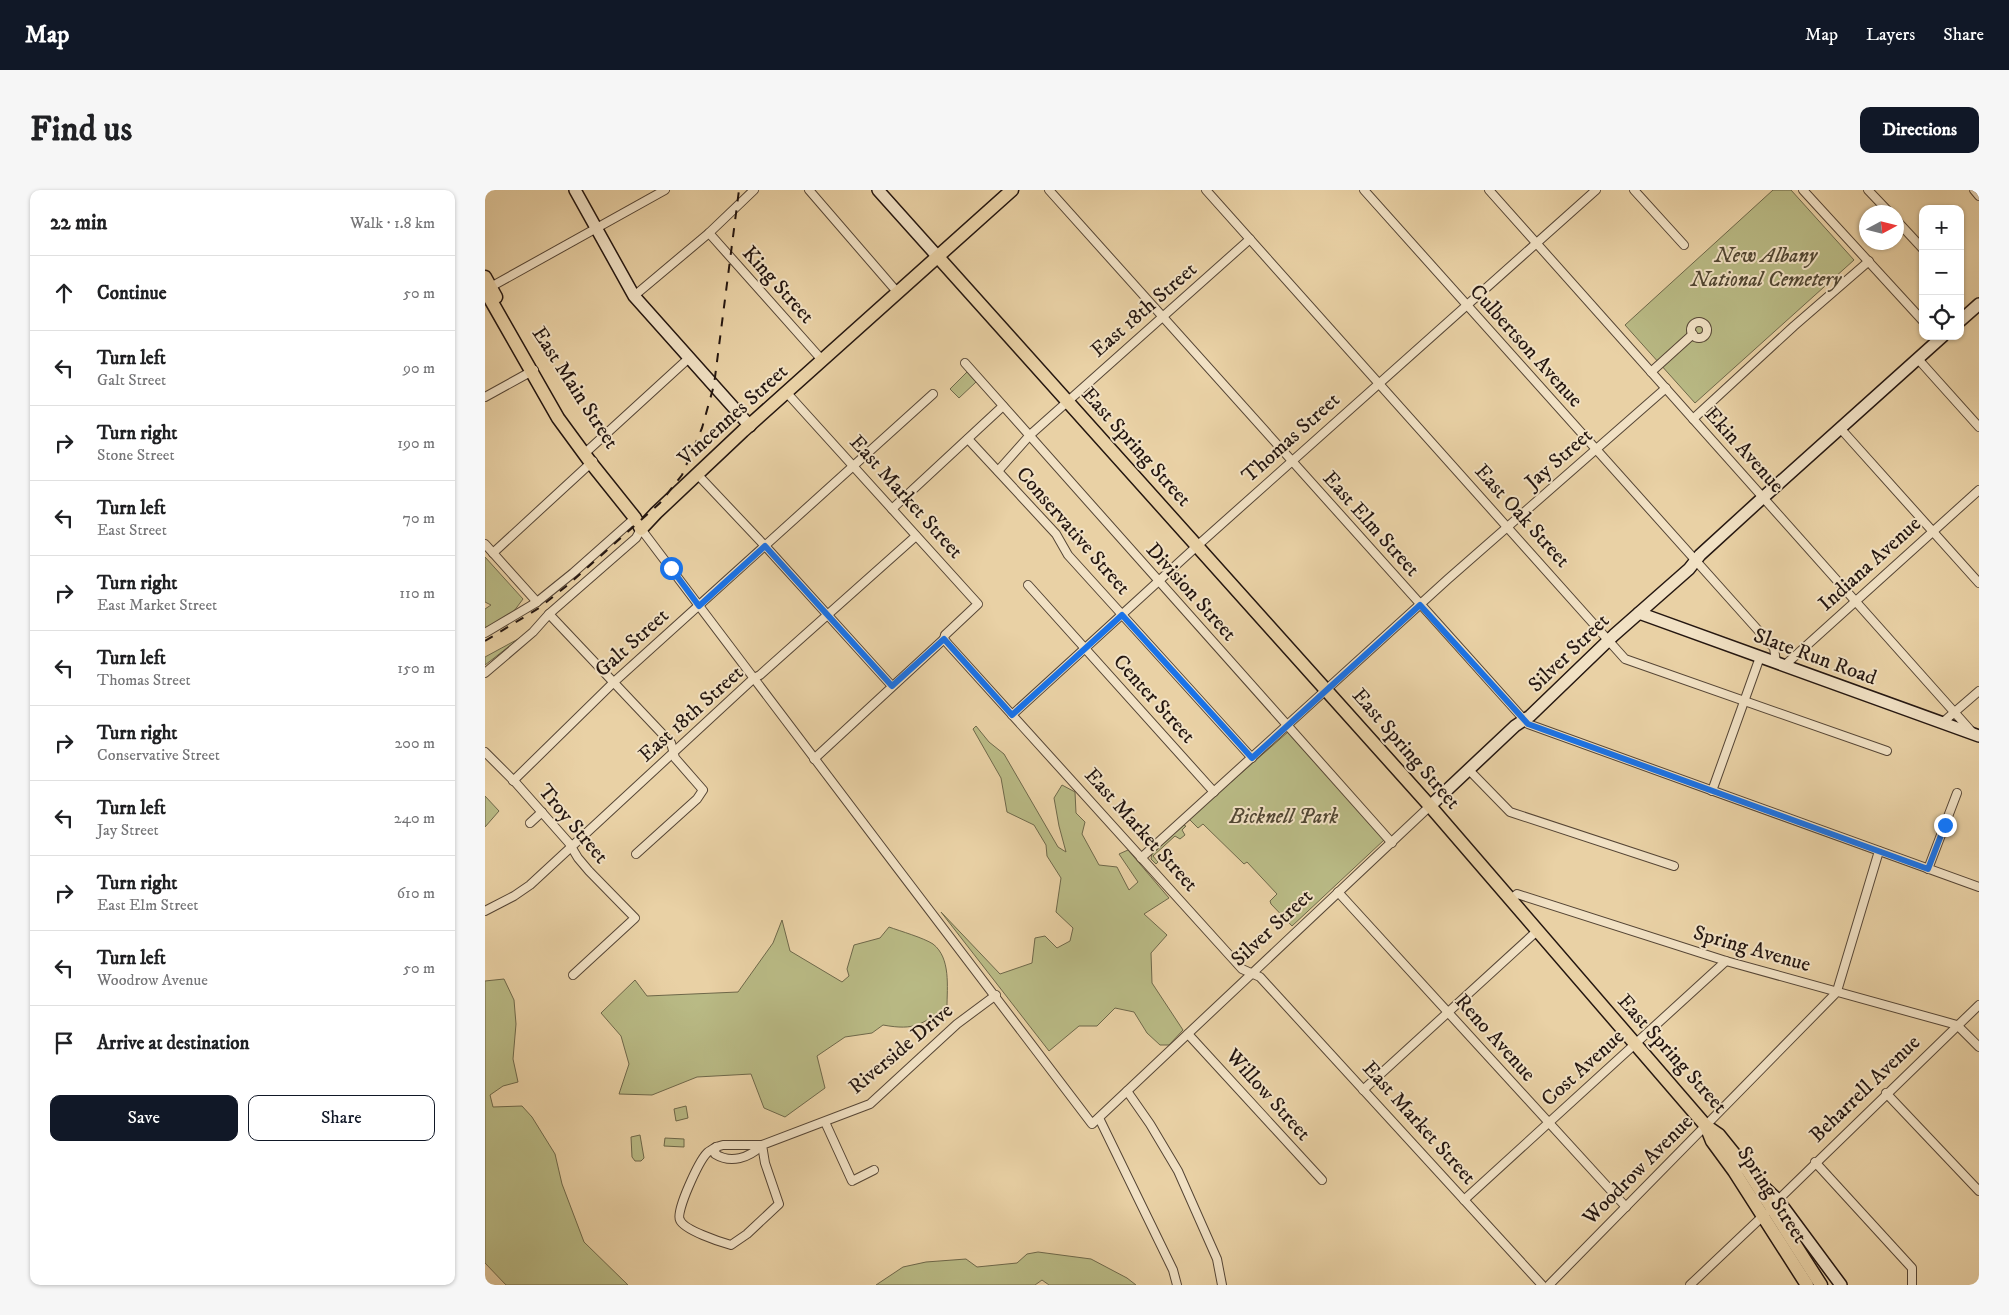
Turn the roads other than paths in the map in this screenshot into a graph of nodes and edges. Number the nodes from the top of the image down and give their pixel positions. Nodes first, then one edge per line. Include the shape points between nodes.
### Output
1 (575, 190) edge
2 (665, 190) edge
3 (754, 190) edge
4 (809, 190) edge
5 (878, 190) edge
6 (1012, 190) edge
7 (1049, 190) edge
8 (1206, 190) edge
9 (1363, 190) edge
10 (1489, 190) edge
11 (1596, 190) edge
12 (1633, 190) edge
13 (1803, 190) edge
14 (1868, 190) edge
15 (1974, 190) edge
16 (1979, 196) edge
17 (1882, 205) edge
18 (596, 227) junction
19 (1904, 229) edge
20 (709, 233) junction
21 (1250, 239) junction
22 (1537, 244) junction
23 (1684, 245) dead end
24 (1919, 245) edge
25 (938, 257) junction
26 (1869, 260) junction
27 (486, 286) edge
28 (898, 293) junction
29 (634, 296) junction
30 (1979, 304) edge
31 (1465, 306) junction
32 (1919, 316) edge
33 (1964, 317) edge
34 (1163, 318) junction
35 (1693, 334) dead end
36 (1937, 340) edge
37 (689, 358) junction
38 (1918, 359) junction
39 (822, 360) junction
40 (965, 363) dead end
41 (533, 370) junction
42 (1651, 372) junction
43 (1379, 383) junction
44 (1666, 388) junction
45 (787, 393) junction
46 (933, 394) dead end
47 (485, 397) edge
48 (1067, 401) junction
49 (1003, 406) junction
50 (1693, 419) junction
51 (750, 426) junction
52 (1840, 428) junction
53 (1979, 428) edge
54 (1030, 435) junction
55 (968, 438) junction
56 (1595, 450) junction
57 (590, 456) junction
58 (1292, 462) junction
59 (853, 466) junction
60 (998, 471) junction
61 (697, 474) junction
62 (1979, 490) edge
63 (1763, 498) junction
64 (892, 509) junction
65 (635, 518) junction
66 (1507, 526) junction
67 (641, 529) junction
68 (1933, 531) junction
69 (916, 536) junction
70 (485, 544) edge
71 (765, 546) junction
72 (1197, 546) junction
73 (493, 553) junction
74 (1696, 561) junction
75 (1158, 582) junction
76 (1979, 583) edge
77 (1028, 585) dead end
78 (1855, 600) junction
79 (537, 602) junction
80 (1420, 605) junction
81 (699, 606) junction
82 (1639, 613) junction
83 (549, 614) junction
84 (828, 615) junction
85 (1122, 615) junction
86 (485, 633) edge
87 (944, 639) junction
88 (1609, 640) junction
89 (1085, 649) junction
90 (1761, 657) junction
91 (1780, 664) junction
92 (485, 673) edge
93 (754, 678) junction
94 (614, 682) junction
95 (892, 686) junction
96 (1327, 690) junction
97 (1979, 691) edge
98 (1745, 702) junction
99 (1954, 712) junction
100 (1012, 715) junction
101 (1523, 721) junction
102 (1942, 723) junction
103 (1287, 725) junction
104 (1976, 735) edge
105 (1887, 751) dead end
106 (485, 752) edge
107 (674, 753) junction
108 (1252, 758) junction
109 (814, 759) junction
110 (1469, 769) junction
111 (513, 781) junction
112 (1214, 792) junction
113 (1712, 792) junction
114 (1957, 793) dead end
115 (1430, 806) junction
116 (542, 812) junction
117 (530, 823) dead end
118 (1391, 843) junction
119 (572, 848) junction
120 (1879, 851) junction
121 (636, 854) dead end
122 (1141, 858) junction
123 (1674, 866) dead end
124 (1928, 869) junction
125 (1979, 887) edge
126 (1338, 892) junction
127 (1510, 900) junction
128 (485, 911) edge
129 (1537, 931) junction
130 (1726, 961) junction
131 (1252, 973) junction
132 (573, 975) dead end
133 (1837, 991) junction
134 (996, 995) junction
135 (1979, 1005) edge
136 (1448, 1012) junction
137 (1957, 1025) junction
138 (1188, 1034) junction
139 (1635, 1044) junction
140 (1979, 1047) edge
141 (1363, 1090) junction
142 (1127, 1091) junction
143 (1886, 1093) junction
144 (1095, 1121) junction
145 (825, 1122) junction
146 (1549, 1123) junction
147 (1706, 1126) junction
148 (762, 1145) junction
149 (716, 1147) junction
150 (1815, 1162) junction
151 (874, 1170) dead end
152 (1322, 1180) dead end
153 (1979, 1191) edge
154 (1464, 1200) junction
155 (1626, 1207) junction
156 (1770, 1208) junction
157 (1177, 1285) edge
158 (1222, 1285) edge
159 (1542, 1285) edge
160 (1549, 1285) edge
161 (1691, 1285) edge
162 (1807, 1285) edge
163 (1821, 1285) edge
164 (1841, 1285) edge
165 (1912, 1285) edge

1 - 18 main road
2 - 18 street
3 - 20 street
4 - 28 street
5 - 25 main road, East Spring Street
6 - 25 main road, Vincennes Street
7 - 34 street, East Elm Street
8 - 21 street, East Oak Street
9 - 31 street, Culbertson Avenue
10 - 22 street, Ekin Avenue
11 - 22 street, Thomas Street
12 - 23 street
13 - 26 street
14 - 17 street
15 - 16 street
18 - 27 street
18 - 29 main road
19 - 24 street
20 - 29 street
20 - 39 street, King Street
21 - 34 street, East 18th Street
21 - 43 street, East Oak Street
22 - 31 street, Thomas Street
22 - 42 street, Ekin Avenue
25 - 28 main road, Vincennes Street
25 - 48 main road, East Spring Street
26 - 32 street
26 - 50 street
27 - 41 main road, East Main Street
28 - 39 main road, Vincennes Street
29 - 37 main road
30 - 33 main road
31 - 43 street, Thomas Street
31 - 56 street, Culbertson Avenue
34 - 48 street, East 18th Street
34 - 58 street, East Elm Street
35 - 42 street
36 - 38 main road, Silver Street
37 - 51 main road
37 - 57 street
38 - 52 main road, Silver Street
38 - 53 street
39 - 45 main road, Vincennes Street
40 - 49 street, Division Street
41 - 47 street
41 - 57 main road, East Main Street via 558,418
42 - 44 street, Ekin Avenue
43 - 58 street, Thomas Street
43 - 66 street, East Oak Street
44 - 50 street, Ekin Avenue
44 - 56 street, Jay Street
45 - 51 main road, Vincennes Street
45 - 59 street, East Market Street
46 - 59 street, Galt Street
48 - 54 street, East 18th Street
48 - 72 main road, East Spring Street
49 - 54 street, Division Street
49 - 55 street
50 - 63 street, Ekin Avenue
51 - 61 main road, Vincennes Street
52 - 63 main road, Silver Street
52 - 68 street
54 - 60 street, East 18th Street
54 - 75 street, Division Street
55 - 60 street, Conservative Street
55 - 64 street
56 - 66 street, Jay Street
56 - 74 street, Culbertson Avenue
57 - 65 main road, East Main Street
57 - 73 street
58 - 72 street, Thomas Street
58 - 80 street, East Elm Street
59 - 64 street, East Market Street
59 - 71 street, Galt Street
60 - 85 street, Conservative Street via 1056,534 1068,555
61 - 67 main road, Vincennes Street
61 - 71 street
62 - 68 street, Indiana Avenue
63 - 74 main road, Silver Street
63 - 78 street, Ekin Avenue
64 - 69 street, East Market Street
65 - 67 main road, East Main Street
65 - 79 street
66 - 80 street, Jay Street
66 - 88 street, East Oak Street
67 - 81 street
67 - 83 street, Vincennes Street via 635,538
68 - 76 street
68 - 78 street, Indiana Avenue
69 - 84 street, East 18th Street
69 - 87 street, East Market Street via 978,604 949,630
70 - 73 street
71 - 81 street, Galt Street
71 - 84 street
72 - 75 street, Thomas Street
72 - 96 main road, East Spring Street
73 - 79 street
74 - 82 main road, Silver Street
74 - 91 street, Culbertson Avenue via 1774,648
75 - 85 street, Thomas Street
75 - 103 street, Division Street
77 - 89 street, Center Street
78 - 91 street, Indiana Avenue
78 - 99 street, Ekin Avenue
79 - 86 street
80 - 96 street, Jay Street
80 - 101 street, East Elm Street
81 - 93 street
81 - 94 street, Galt Street
82 - 88 main road, Silver Street
82 - 90 main road, Slate Run Road
83 - 92 street, Vincennes Street
83 - 94 street
84 - 93 street, East 18th Street
84 - 95 street
85 - 89 street, Thomas Street
85 - 108 street, Conservative Street
87 - 95 street
87 - 100 street, East Market Street
88 - 98 street, East Oak Street via 1625,659
88 - 101 main road, Silver Street
89 - 100 street, Thomas Street
89 - 112 street, Center Street
90 - 91 main road, Slate Run Road
90 - 98 street
91 - 102 main road, Slate Run Road
93 - 107 street, East 18th Street
93 - 109 street
94 - 107 street via 671,743
94 - 111 street, Galt Street
95 - 109 street
96 - 103 street, Jay Street
96 - 115 main road, East Spring Street
97 - 99 street
98 - 105 street, East Oak Street
98 - 113 street
99 - 102 street
99 - 104 street, Ekin Avenue
100 - 122 street, East Market Street
101 - 110 main road, Silver Street
101 - 113 street, East Elm Street
102 - 104 main road, Slate Run Road
103 - 108 street, Jay Street
103 - 118 street, Division Street
106 - 111 street, Troy Street
107 - 119 street, East 18th Street
107 - 121 street via 701,787 702,794
108 - 112 street, Jay Street
109 - 134 street
110 - 115 main road, Silver Street
110 - 123 street via 1511,812
111 - 116 street, Troy Street
112 - 122 street, Jay Street
113 - 120 street, East Elm Street
114 - 124 street
115 - 118 street, Silver Street
115 - 127 main road, East Spring Street
116 - 117 street
116 - 119 street, Troy Street
118 - 126 street, Silver Street
119 - 128 street, East 18th Street via 529,885
119 - 132 street, Troy Street via 589,872 635,918
120 - 124 street, East Elm Street
120 - 133 street, Woodrow Avenue
122 - 131 street, East Market Street via 1242,969
124 - 125 street, East Elm Street
126 - 131 street, Silver Street
126 - 136 street, Reno Avenue
127 - 129 main road, East Spring Street
127 - 130 street, Spring Avenue via 1517,894
129 - 136 street
129 - 139 main road, East Spring Street
130 - 133 street, Spring Avenue
130 - 139 street, Cost Avenue
131 - 138 street, Silver Street
131 - 141 street, East Market Street via 1260,977
133 - 137 street, Spring Avenue
133 - 147 street, Woodrow Avenue
134 - 144 street
134 - 145 street, Riverside Drive via 957,1024 870,1104
135 - 137 street, Beharrell Avenue
136 - 141 street
136 - 146 street, Reno Avenue
137 - 140 street, Spring Avenue
137 - 143 street, Beharrell Avenue
138 - 142 street, Silver Street
138 - 152 street, Willow Street
139 - 146 street, Cost Avenue
139 - 147 main road, East Spring Street
141 - 154 street, East Market Street
142 - 144 street, Silver Street
142 - 158 street via 1178,1171 1217,1259
143 - 150 street, Beharrell Avenue
143 - 153 street
144 - 157 street via 1173,1270
145 - 148 street, Riverside Drive
145 - 151 street via 852,1181
146 - 154 street, Cost Avenue
146 - 155 street, Reno Avenue
147 - 155 street, Woodrow Avenue
147 - 156 main road, East Spring Street via 1719,1135 1748,1171
147 - 156 main road, Spring Street via 1711,1141
148 - 149 street
148 - 149 street via 748,1156 733,1159 717,1156 714,1152
148 - 149 street via 779,1204 731,1245 682,1223 678,1217 702,1160
150 - 156 street, Beharrell Avenue
150 - 165 street via 1912,1268
154 - 159 street, East Market Street
155 - 160 street, Woodrow Avenue
156 - 161 street, Beharrell Avenue
156 - 162 main road, Spring Street
156 - 163 main road, East Spring Street
156 - 164 main road

